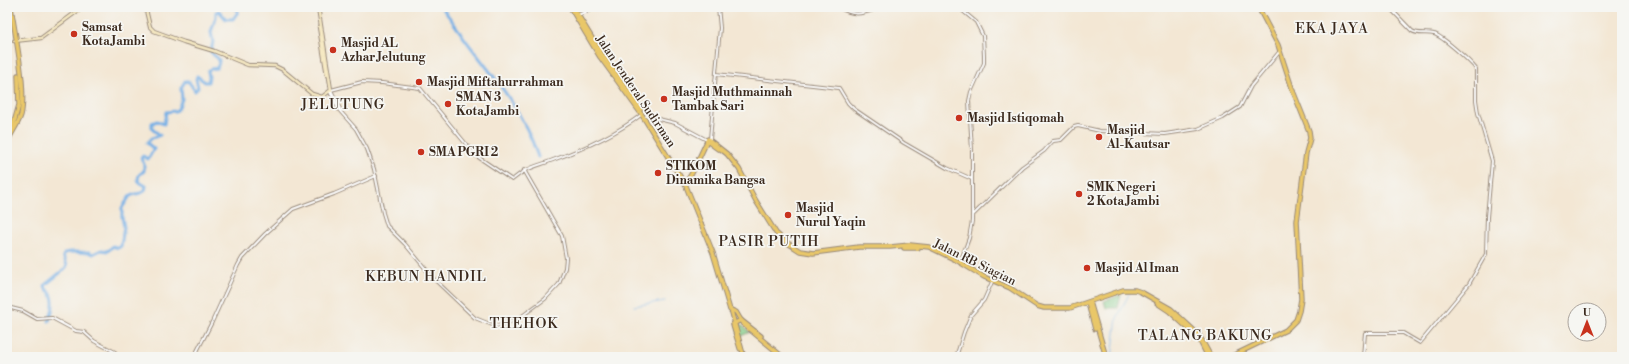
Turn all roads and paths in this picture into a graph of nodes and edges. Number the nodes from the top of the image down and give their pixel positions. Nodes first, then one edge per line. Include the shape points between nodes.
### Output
1 (10, 7) edge
2 (83, 7) edge
3 (131, 7) edge
4 (317, 7) edge
5 (570, 7) edge
6 (573, 7) edge
7 (597, 7) edge
8 (718, 7) edge
9 (838, 7) edge
10 (882, 7) edge
11 (958, 7) edge
12 (1258, 7) edge
13 (1389, 7) edge
14 (962, 8) edge
15 (578, 15) junction
16 (15, 41) junction
17 (1280, 51) junction
18 (716, 74) junction
19 (625, 88) junction
20 (330, 91) junction
21 (644, 115) junction
22 (14, 126) junction
23 (7, 127) edge
24 (7, 137) edge
25 (708, 139) junction
26 (7, 143) edge
27 (524, 170) junction
28 (376, 176) junction
29 (972, 179) junction
30 (687, 184) junction
31 (972, 216) junction
32 (890, 248) junction
33 (960, 263) junction
34 (992, 282) junction
35 (1089, 303) junction
36 (7, 307) edge
37 (1070, 309) junction
38 (731, 310) junction
39 (742, 321) junction
40 (734, 323) junction
41 (783, 356) edge
42 (116, 357) edge
43 (194, 357) edge
44 (743, 357) edge
45 (956, 357) edge
46 (1104, 357) edge
47 (1209, 357) edge
48 (1230, 357) edge
49 (1363, 357) edge

1 - 16 highway
2 - 16 main road via 41,38
3 - 20 main road via 145,9 150,27 154,31 214,50 248,65 275,66 312,94 320,96
4 - 20 main road
5 - 19 highway, Jalan Jenderal Sudirman via 600,57
6 - 15 highway, Jalan Jenderal Sudirman
7 - 15 street
8 - 18 street via 720,28
9 - 10 street via 856,14
11 - 14 street
12 - 17 highway
13 - 49 street via 1412,31 1438,35 1476,69 1478,114 1492,161 1486,217 1486,254 1469,284 1420,343 1403,333 1365,333
14 - 29 street via 976,22 982,34 984,47 984,62 969,101
15 - 19 highway, Jalan Jenderal Sudirman
16 - 22 highway via 20,95
17 - 31 street via 1251,86 1240,107 1223,118 1198,129 1165,134 1074,127 1061,140 1053,141 1022,167
17 - 48 highway via 1310,135 1297,221 1300,306 1296,320 1286,330
18 - 25 street
18 - 29 street via 839,88 854,109 904,143
19 - 21 highway, Jalan Jenderal Sudirman
20 - 27 street via 362,82 422,88 474,155 512,180
20 - 28 street via 341,112 363,141
21 - 25 street via 675,123
21 - 27 street via 612,134
21 - 30 highway, Jalan Jenderal Sudirman
22 - 23 main road
22 - 23 main road
22 - 24 highway
22 - 26 highway
25 - 30 highway
25 - 32 highway, Jalan RB Siagian via 727,154 739,169 776,233 796,248 805,253 859,246
27 - 28 street via 562,236 565,268 557,286 545,299 518,319 497,326 479,320 434,279 387,226
28 - 43 street via 293,209 265,234 238,265
29 - 31 street
30 - 38 highway, Jalan Jenderal Sudirman via 715,252
31 - 33 street via 969,238
32 - 33 highway, Jalan RB Siagian via 910,245 929,247
32 - 34 highway, Jalan RB Siagian via 928,249
33 - 37 highway, Jalan RB Siagian via 1010,288 1040,307
34 - 37 highway, Jalan RB Siagian via 1041,309
34 - 45 street via 984,300 972,315
35 - 37 highway
35 - 46 highway
35 - 47 highway via 1128,289 1135,290 1166,305 1194,330 1204,341
36 - 42 street via 37,319 51,318 76,331 84,332 94,341 115,352
38 - 39 highway via 735,311
38 - 40 main road
39 - 40 highway
39 - 41 highway
40 - 44 main road

